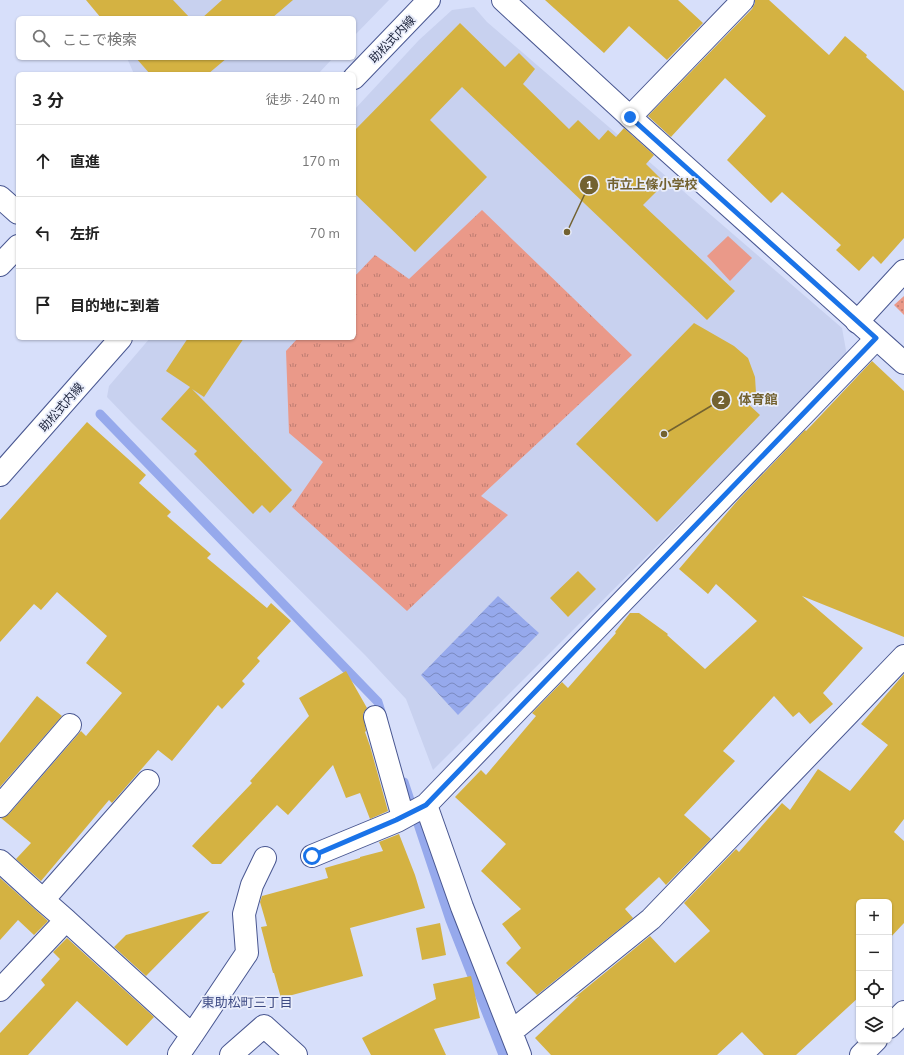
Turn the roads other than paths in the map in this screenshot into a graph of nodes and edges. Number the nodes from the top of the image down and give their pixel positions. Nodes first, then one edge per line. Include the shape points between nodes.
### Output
1 (429, 0) edge
2 (503, 0) edge
3 (743, 0) edge
4 (356, 76) edge
5 (630, 117) junction
6 (0, 197) edge
7 (16, 211) edge
8 (16, 248) edge
9 (0, 266) edge
10 (904, 271) edge
11 (857, 322) junction
12 (876, 338) junction
13 (118, 340) edge
14 (904, 363) edge
15 (0, 476) edge
16 (904, 656) edge
17 (375, 717) dead end
18 (70, 725) dead end
19 (148, 781) dead end
20 (0, 806) edge
21 (414, 812) junction
22 (312, 856) dead end
23 (265, 858) dead end
24 (0, 861) edge
25 (43, 900) junction
26 (66, 920) junction
27 (0, 990) edge
28 (904, 1012) edge
29 (892, 1024) edge
30 (511, 1032) junction
31 (192, 1035) junction
32 (873, 1043) edge
33 (179, 1055) edge
34 (231, 1055) edge
35 (296, 1055) edge
36 (520, 1055) edge
37 (861, 1055) edge

1 - 4 street, 助松式内線
2 - 5 street
3 - 5 street
5 - 11 street
6 - 7 street
8 - 9 street
10 - 11 street
11 - 12 street
12 - 14 street
12 - 21 street
13 - 15 street, 助松式内線
16 - 30 street via 651,919
17 - 21 street
18 - 20 street
19 - 25 street
21 - 22 street
21 - 30 street via 462,907
23 - 31 street via 252,885 244,914 247,953
24 - 25 street
25 - 26 street
26 - 27 street
26 - 31 street
28 - 29 street
30 - 36 street
31 - 33 street
32 - 37 street
34 - 35 street via 264,1026

